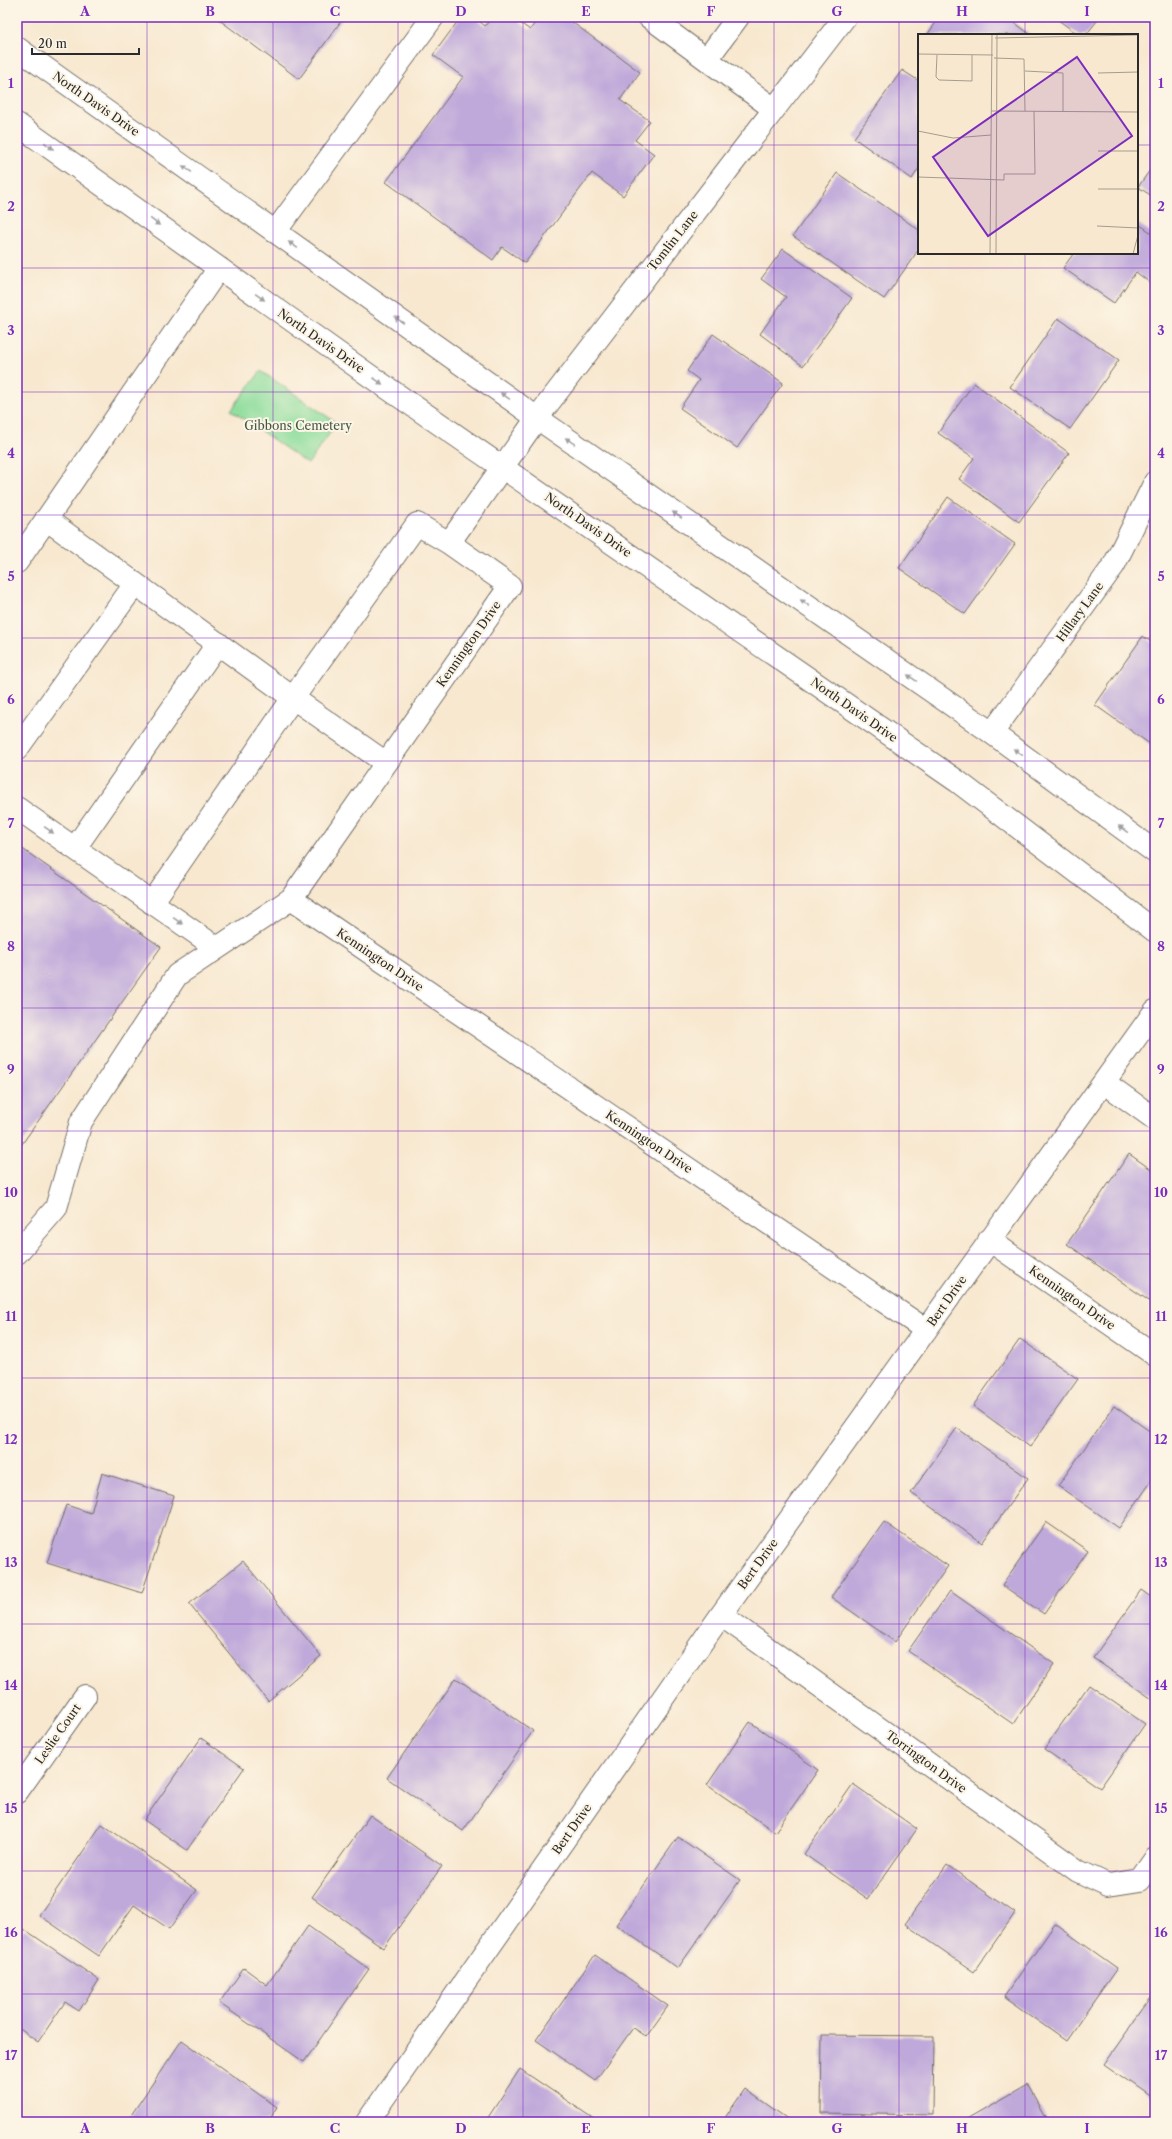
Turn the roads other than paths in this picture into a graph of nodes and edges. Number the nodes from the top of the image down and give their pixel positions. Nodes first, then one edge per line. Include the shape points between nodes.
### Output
1 (433, 17) edge
2 (649, 17) edge
3 (738, 17) edge
4 (845, 17) edge
5 (17, 48) edge
6 (707, 59) junction
7 (774, 109) junction
8 (17, 124) edge
9 (275, 232) junction
10 (219, 268) junction
11 (537, 418) junction
12 (504, 467) junction
13 (1155, 482) edge
14 (46, 519) junction
15 (449, 543) junction
16 (17, 562) edge
17 (135, 584) junction
18 (218, 643) junction
19 (294, 698) junction
20 (992, 733) junction
21 (17, 749) edge
22 (386, 763) junction
23 (17, 808) edge
24 (75, 848) junction
25 (1155, 852) edge
26 (291, 899) junction
27 (152, 903) junction
28 (1155, 931) edge
29 (217, 948) junction
30 (1155, 1011) edge
31 (1105, 1083) junction
32 (1155, 1119) edge
33 (989, 1240) junction
34 (17, 1253) edge
35 (926, 1330) junction
36 (1155, 1355) edge
37 (721, 1615) junction
38 (85, 1696) dead end
39 (17, 1792) edge
40 (1155, 1859) edge
41 (367, 2122) edge

1 - 9 street
2 - 6 street
3 - 6 street
4 - 7 street, Tomlin Lane
9 -> 5 street, North Davis Drive
6 - 7 street
7 - 11 street, Tomlin Lane
8 -> 10 street, North Davis Drive
11 -> 9 street, North Davis Drive
10 -> 12 street, North Davis Drive via 370,376
10 - 14 street
11 - 12 street, Tomlin Lane
20 -> 11 street, North Davis Drive
12 - 15 street
12 - 28 street, North Davis Drive via 957,781
13 - 20 street, Hillary Lane via 1114,565
14 - 16 street
14 - 17 street
15 - 19 street via 418,524
15 - 22 street, Kennington Drive via 510,586
17 - 18 street
17 - 21 street
18 - 19 street
18 - 24 street
19 - 22 street
19 - 27 street
25 -> 20 street, North Davis Drive
22 - 26 street, Kennington Drive
23 -> 24 street
24 - 27 street
26 - 29 street
26 - 35 street, Kennington Drive
27 -> 29 street
29 - 34 street via 177,975 81,1122 56,1208
30 - 31 street, Bert Drive
31 - 32 street
31 - 33 street, Bert Drive
33 - 35 street, Bert Drive
33 - 36 street, Kennington Drive
35 - 37 street, Bert Drive
37 - 40 street, Torrington Drive via 1078,1871 1108,1885 1140,1880
37 - 41 street, Bert Drive
38 - 39 street, Leslie Court

